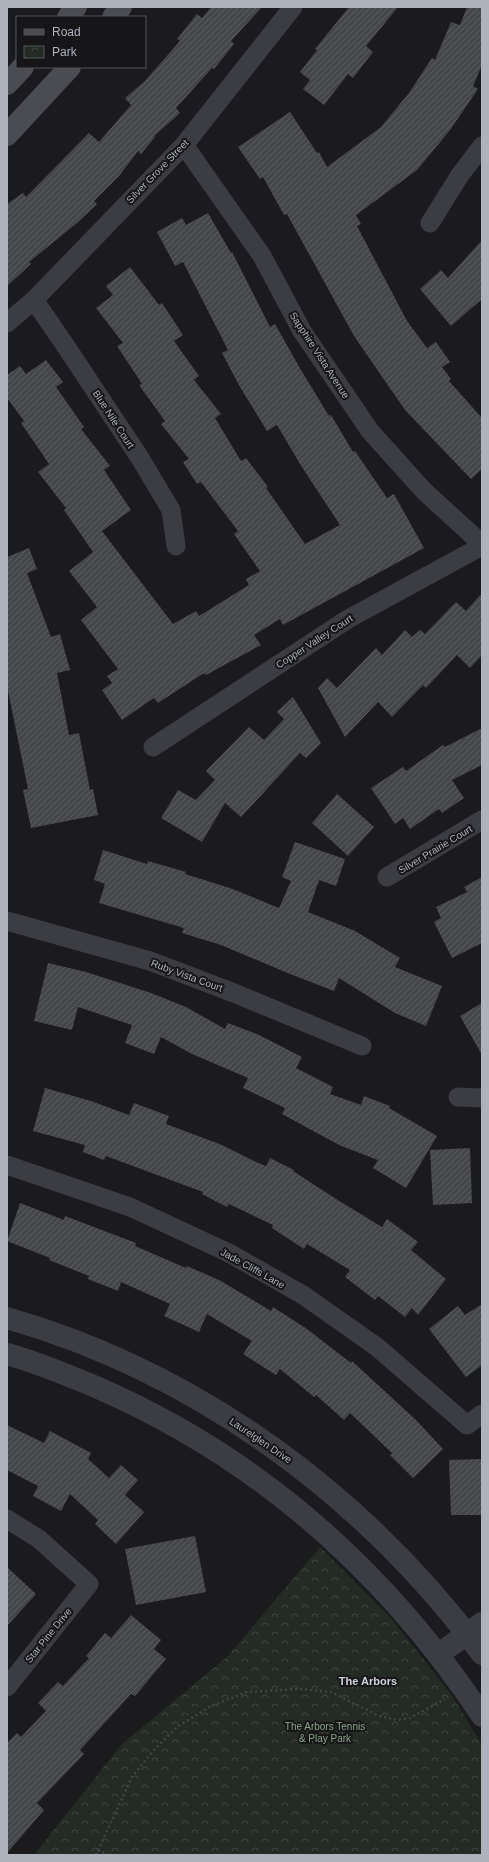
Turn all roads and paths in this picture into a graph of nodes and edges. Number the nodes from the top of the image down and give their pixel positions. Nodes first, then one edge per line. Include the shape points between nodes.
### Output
1 (76, 7) edge
2 (121, 7) edge
3 (293, 7) edge
4 (69, 16) edge
5 (114, 16) edge
6 (22, 68) edge
7 (69, 68) edge
8 (7, 84) edge
9 (7, 135) edge
10 (184, 145) junction
11 (482, 146) edge
12 (430, 222) dead end
13 (34, 300) junction
14 (7, 323) edge
15 (482, 545) edge
16 (176, 546) dead end
17 (153, 747) dead end
18 (482, 820) edge
19 (388, 877) dead end
20 (7, 921) edge
21 (362, 1046) dead end
22 (458, 1097) dead end
23 (482, 1098) edge
24 (7, 1165) edge
25 (7, 1318) edge
26 (7, 1354) edge
27 (482, 1414) edge
28 (7, 1519) edge
29 (474, 1628) edge
30 (439, 1654) junction
31 (482, 1654) edge
32 (7, 1687) edge
33 (451, 1695) dead end
34 (482, 1716) edge
35 (98, 1850) junction
36 (96, 1855) edge
37 (109, 1855) edge

1 - 4 main road
2 - 5 main road
3 - 10 street, Silver Grove Street
6 - 8 main road
7 - 9 main road
10 - 13 street, Silver Grove Street
10 - 15 street, Sapphire Vista Avenue via 262,256 302,331 370,431 424,491
11 - 12 street
13 - 14 street, Silver Grove Street
13 - 16 street, Blue Nile Court via 140,458 171,510
15 - 17 street, Copper Valley Court via 348,619
18 - 19 street, Silver Prairie Court
20 - 21 street, Ruby Vista Court via 150,961
22 - 23 street
24 - 27 street, Jade Cliffs Lane via 130,1207 229,1253 303,1296 377,1348 467,1425
25 - 29 street, Laurelglen Drive via 87,1346 137,1368 187,1393 275,1448 362,1519
26 - 30 street via 118,1397 171,1424 245,1469 332,1538 393,1600
28 - 32 street, Star Pine Drive via 39,1539 89,1584
29 - 30 street
29 - 31 street, Laurelglen Drive
30 - 34 street
33 - 35 path via 410,1718 398,1720 379,1716 331,1692 301,1689 247,1692 211,1706 177,1727 132,1777
35 - 36 path
35 - 37 path

